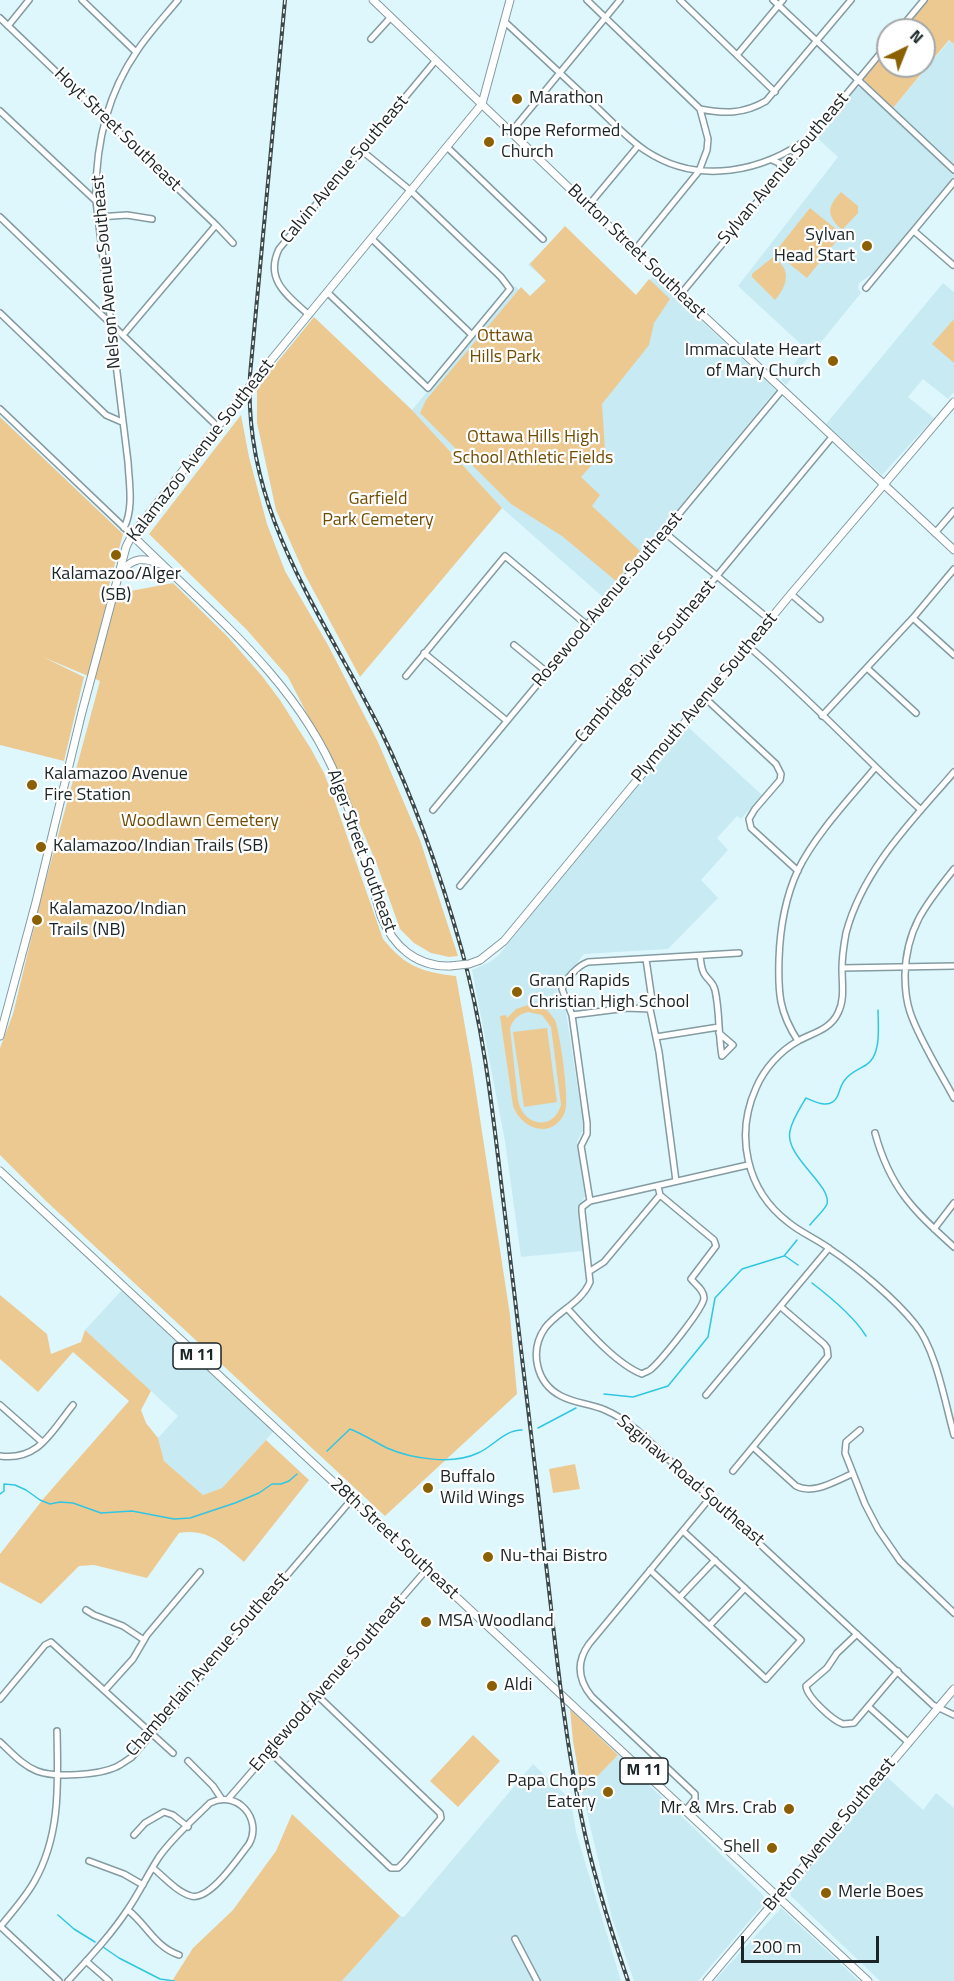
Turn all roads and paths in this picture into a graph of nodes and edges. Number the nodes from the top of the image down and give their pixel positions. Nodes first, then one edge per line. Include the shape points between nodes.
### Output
1 (29, 0) edge
2 (82, 0) edge
3 (178, 0) edge
4 (374, 0) edge
5 (510, 0) edge
6 (587, 0) edge
7 (620, 0) edge
8 (680, 0) edge
9 (773, 0) edge
10 (851, 0) edge
11 (924, 0) edge
12 (780, 3) edge
13 (391, 17) junction
14 (0, 18) edge
15 (606, 18) junction
16 (909, 18) edge
17 (504, 21) junction
18 (8, 26) junction
19 (371, 39) dead end
20 (816, 42) junction
21 (136, 52) junction
22 (737, 55) junction
23 (876, 58) edge
24 (436, 60) junction
25 (561, 73) junction
26 (858, 80) junction
27 (775, 92) junction
28 (482, 104) junction
29 (700, 109) junction
30 (0, 111) edge
31 (104, 119) junction
32 (512, 132) junction
33 (812, 136) junction
34 (638, 146) junction
35 (447, 147) junction
36 (361, 150) junction
37 (772, 160) junction
38 (954, 170) edge
39 (699, 171) junction
40 (783, 172) junction
41 (954, 182) edge
42 (411, 191) junction
43 (96, 201) junction
44 (588, 206) junction
45 (0, 217) edge
46 (98, 217) junction
47 (152, 219) dead end
48 (216, 225) junction
49 (914, 231) junction
50 (372, 239) junction
51 (543, 239) dead end
52 (233, 243) dead end
53 (634, 251) junction
54 (953, 265) edge
55 (871, 282) junction
56 (866, 288) dead end
57 (876, 288) dead end
58 (327, 292) junction
59 (680, 295) junction
60 (0, 313) edge
61 (309, 315) junction
62 (110, 324) junction
63 (123, 335) junction
64 (472, 335) junction
65 (782, 390) junction
66 (954, 402) edge
67 (0, 409) edge
68 (122, 422) junction
69 (218, 426) junction
70 (832, 437) junction
71 (884, 486) junction
72 (954, 511) edge
73 (124, 528) junction
74 (664, 532) junction
75 (935, 533) junction
76 (132, 535) junction
77 (954, 550) edge
78 (163, 565) junction
79 (954, 569) edge
80 (120, 572) junction
81 (717, 576) junction
82 (791, 594) junction
83 (913, 618) junction
84 (820, 619) dead end
85 (770, 620) junction
86 (587, 625) junction
87 (514, 645) dead end
88 (748, 646) junction
89 (424, 653) junction
90 (954, 655) edge
91 (867, 668) junction
92 (548, 673) junction
93 (406, 676) dead end
94 (705, 698) junction
95 (916, 713) dead end
96 (822, 716) junction
97 (507, 721) junction
98 (875, 768) junction
99 (954, 772) edge
100 (434, 810) dead end
101 (921, 810) junction
102 (954, 869) edge
103 (798, 871) junction
104 (460, 886) dead end
105 (739, 954) dead end
106 (700, 956) junction
107 (646, 959) junction
108 (439, 966) joint
109 (905, 966) junction
110 (954, 966) edge
111 (842, 968) junction
112 (651, 1009) junction
113 (572, 1015) junction
114 (0, 1036) edge
115 (656, 1037) junction
116 (798, 1041) junction
117 (954, 1098) edge
118 (876, 1133) dead end
119 (748, 1165) junction
120 (0, 1171) edge
121 (676, 1181) junction
122 (658, 1186) junction
123 (660, 1195) junction
124 (590, 1201) junction
125 (954, 1203) edge
126 (934, 1229) junction
127 (954, 1247) edge
128 (829, 1248) junction
129 (590, 1271) junction
130 (781, 1307) junction
131 (567, 1308) junction
132 (706, 1395) dead end
133 (0, 1404) edge
134 (73, 1405) dead end
135 (860, 1430) dead end
136 (954, 1435) edge
137 (42, 1442) junction
138 (753, 1447) junction
139 (0, 1456) edge
140 (733, 1471) dead end
141 (852, 1474) junction
142 (710, 1498) junction
143 (352, 1499) junction
144 (683, 1531) junction
145 (715, 1560) junction
146 (427, 1569) junction
147 (650, 1570) junction
148 (200, 1572) dead end
149 (745, 1588) junction
150 (680, 1597) junction
151 (86, 1610) dead end
152 (954, 1613) edge
153 (710, 1625) junction
154 (857, 1634) junction
155 (144, 1640) junction
156 (898, 1671) junction
157 (954, 1689) edge
158 (105, 1690) junction
159 (318, 1696) junction
160 (0, 1699) edge
161 (869, 1707) junction
162 (938, 1708) junction
163 (954, 1715) edge
164 (57, 1731) dead end
165 (152, 1734) junction
166 (0, 1742) edge
167 (909, 1743) junction
168 (270, 1752) junction
169 (173, 1753) dead end
170 (188, 1761) dead end
171 (58, 1775) junction
172 (221, 1798) junction
173 (229, 1798) junction
174 (685, 1810) junction
175 (188, 1827) junction
176 (134, 1836) dead end
177 (89, 1861) dead end
178 (153, 1868) junction
179 (143, 1885) junction
180 (778, 1896) junction
181 (128, 1910) junction
182 (0, 1926) edge
183 (108, 1936) junction
184 (515, 1939) dead end
185 (180, 1955) dead end
186 (86, 1961) junction
187 (61, 1981) edge
188 (68, 1981) edge
189 (109, 1981) edge
190 (537, 1981) edge
191 (707, 1981) edge
192 (868, 1981) edge

1 - 18 street
2 - 21 street
3 - 21 street, Nelson Avenue Southeast
4 - 13 main road, Burton Street Southeast
5 - 17 main road, Kalamazoo Avenue Southeast
6 - 15 street
7 - 15 street
8 - 22 street
9 - 12 street
10 - 20 street
11 - 16 street
12 - 20 street
12 - 22 street
13 - 19 street
13 - 24 main road, Burton Street Southeast
14 - 18 street, Hoyt Street Southeast
15 - 25 street
15 - 29 street
17 - 25 street
17 - 28 main road, Kalamazoo Avenue Southeast
18 - 31 street, Hoyt Street Southeast
20 - 26 street
20 - 27 street
21 - 31 street, Nelson Avenue Southeast
22 - 27 street
23 - 26 street, Sylvan Avenue Southeast
24 - 28 main road, Burton Street Southeast
24 - 36 street, Calvin Avenue Southeast
25 - 32 street
25 - 34 street
26 - 33 street, Sylvan Avenue Southeast
26 - 38 street
27 - 29 street via 744,111
28 - 32 main road, Burton Street Southeast
28 - 35 main road, Kalamazoo Avenue Southeast
29 - 39 street via 708,139
30 - 43 street
31 - 43 street, Nelson Avenue Southeast
31 - 48 street, Hoyt Street Southeast
32 - 44 main road, Burton Street Southeast
33 - 37 street
33 - 40 street, Sylvan Avenue Southeast
34 - 39 street via 661,159
34 - 44 street
35 - 42 main road, Kalamazoo Avenue Southeast
35 - 51 street
36 - 42 street
36 - 61 street, Calvin Avenue Southeast via 279,249 274,265 279,287
37 - 39 street via 739,170
37 - 40 street via 779,163
39 - 53 street
40 - 59 street, Sylvan Avenue Southeast
41 - 49 street
42 - 50 main road, Kalamazoo Avenue Southeast
42 - 64 street via 510,289
43 - 46 street, Nelson Avenue Southeast
44 - 53 main road, Burton Street Southeast
45 - 62 street
46 - 47 street via 127,215
46 - 62 street, Nelson Avenue Southeast
48 - 52 street, Hoyt Street Southeast
48 - 63 street
49 - 54 street
49 - 55 street
50 - 58 main road, Kalamazoo Avenue Southeast
50 - 64 street
53 - 59 main road, Burton Street Southeast
55 - 56 street
55 - 57 street
58 - 61 main road, Kalamazoo Avenue Southeast
58 - 64 street via 428,388
59 - 65 main road, Burton Street Southeast
60 - 68 street via 106,415
61 - 69 main road, Kalamazoo Avenue Southeast
62 - 63 street
62 - 68 street, Nelson Avenue Southeast
63 - 69 street
65 - 70 main road, Burton Street Southeast
65 - 74 street, Rosewood Avenue Southeast
66 - 71 main road, Plymouth Avenue Southeast
67 - 73 street, Alger Street Southeast
68 - 73 street, Nelson Avenue Southeast via 129,484 128,520
69 - 76 main road, Kalamazoo Avenue Southeast
70 - 71 main road, Burton Street Southeast
70 - 81 street, Cambridge Drive Southeast
71 - 75 main road, Burton Street Southeast
71 - 82 main road, Plymouth Avenue Southeast
72 - 75 street
73 - 76 street, Alger Street Southeast
74 - 81 street
74 - 86 street, Rosewood Avenue Southeast
75 - 77 main road, Burton Street Southeast
76 - 78 main road, Alger Street Southeast
76 - 80 main road, Kalamazoo Avenue Southeast
78 - 80 main road via 140,559
78 - 108 main road, Alger Street Southeast via 243,642 292,702 338,781 390,935 411,956
79 - 83 street
80 - 114 main road, Kalamazoo Avenue Southeast
81 - 85 street
81 - 104 street, Cambridge Drive Southeast
82 - 84 street
82 - 85 main road, Plymouth Avenue Southeast
83 - 90 street
83 - 91 street
85 - 88 main road, Plymouth Avenue Southeast
86 - 89 street via 505,556
86 - 92 street, Rosewood Avenue Southeast
87 - 92 street
88 - 94 main road, Plymouth Avenue Southeast
88 - 96 street
89 - 93 street
89 - 97 street
91 - 95 street
91 - 96 street
92 - 97 street, Rosewood Avenue Southeast
94 - 103 street via 776,764 780,780 749,819 752,828
94 - 108 main road, Plymouth Avenue Southeast, bridge via 504,941 480,960
96 - 98 street
97 - 100 street, Rosewood Avenue Southeast
98 - 101 street
98 - 103 street via 835,816
99 - 101 street
101 - 111 street via 870,874 846,935
102 - 109 street via 918,918 908,942
103 - 116 street via 781,927 778,994 786,1023
105 - 106 street
106 - 107 street
106 - 115 street via 704,974 715,991 719,1030
107 - 112 street
107 - 113 street via 583,964 562,989
109 - 110 street
109 - 111 street
109 - 117 street via 909,1011
111 - 116 street via 843,999 836,1018 822,1030
112 - 113 street
112 - 115 street
113 - 124 street via 587,1123 581,1146
115 - 121 street
116 - 119 street via 776,1059 755,1089 745,1123
118 - 126 street via 899,1191
119 - 121 street
119 - 128 street via 758,1188 776,1212
120 - 143 main road, 28th Street Southeast / M 11
121 - 122 street
122 - 123 street
122 - 124 street
123 - 129 street via 604,1262
123 - 131 street via 714,1240 716,1246 691,1280 704,1294 701,1307 675,1340 642,1374 632,1370
124 - 129 street via 582,1208
125 - 126 street
126 - 127 street
128 - 130 street
128 - 136 street via 916,1324 929,1348
129 - 131 street, Saginaw Road Southeast via 586,1291
130 - 132 street
130 - 138 street via 824,1344 828,1356
131 - 142 street, Saginaw Road Southeast via 547,1326 538,1342 537,1367 546,1384 565,1398 591,1404 623,1420
133 - 137 street
134 - 137 street
135 - 141 street via 844,1447
137 - 139 street via 25,1455
138 - 140 street
138 - 141 street via 804,1490
141 - 152 street via 864,1504 900,1561
142 - 144 street
142 - 154 street, Saginaw Road Southeast
143 - 146 main road, 28th Street Southeast / M 11
143 - 165 street, Chamberlain Avenue Southeast
144 - 145 street
144 - 147 street
145 - 149 street
145 - 150 street
146 - 159 street, Englewood Avenue Southeast
146 - 174 main road, 28th Street Southeast / M 11
147 - 150 street
147 - 174 street via 584,1650 580,1676 592,1697 695,1794
148 - 155 street
149 - 153 street
149 - 153 street via 801,1640 766,1679
150 - 153 street
151 - 155 street
154 - 156 street, Saginaw Road Southeast
154 - 161 street via 806,1686 808,1694 837,1721 849,1725
155 - 158 street via 133,1659
156 - 161 street
156 - 162 street, Saginaw Road Southeast
157 - 162 main road, Breton Avenue Southeast
158 - 160 street via 51,1642
158 - 165 street
159 - 168 street, Englewood Avenue Southeast
159 - 168 street via 441,1815 404,1862 391,1868
161 - 167 street
162 - 163 street, Saginaw Road Southeast
162 - 167 main road, Breton Avenue Southeast
164 - 171 street
165 - 169 street
165 - 171 street, Chamberlain Avenue Southeast via 132,1757 115,1768
166 - 171 street via 28,1766
167 - 180 main road, Breton Avenue Southeast
168 - 173 street, Englewood Avenue Southeast
170 - 172 street
171 - 182 street via 54,1828 44,1860 33,1883
172 - 173 street
172 - 175 street via 210,1803
173 - 178 street via 247,1812 254,1836 207,1894 193,1896 184,1892
174 - 180 main road, 28th Street Southeast / M 11
175 - 176 street via 164,1812 145,1823
175 - 178 street
177 - 179 street
178 - 179 street
179 - 181 street
180 - 191 main road, Breton Avenue Southeast
180 - 192 main road, 28th Street Southeast / M 11
181 - 183 street
181 - 185 street via 158,1943
182 - 187 street
183 - 186 street
183 - 187 street
184 - 190 street
186 - 188 street
186 - 189 street

